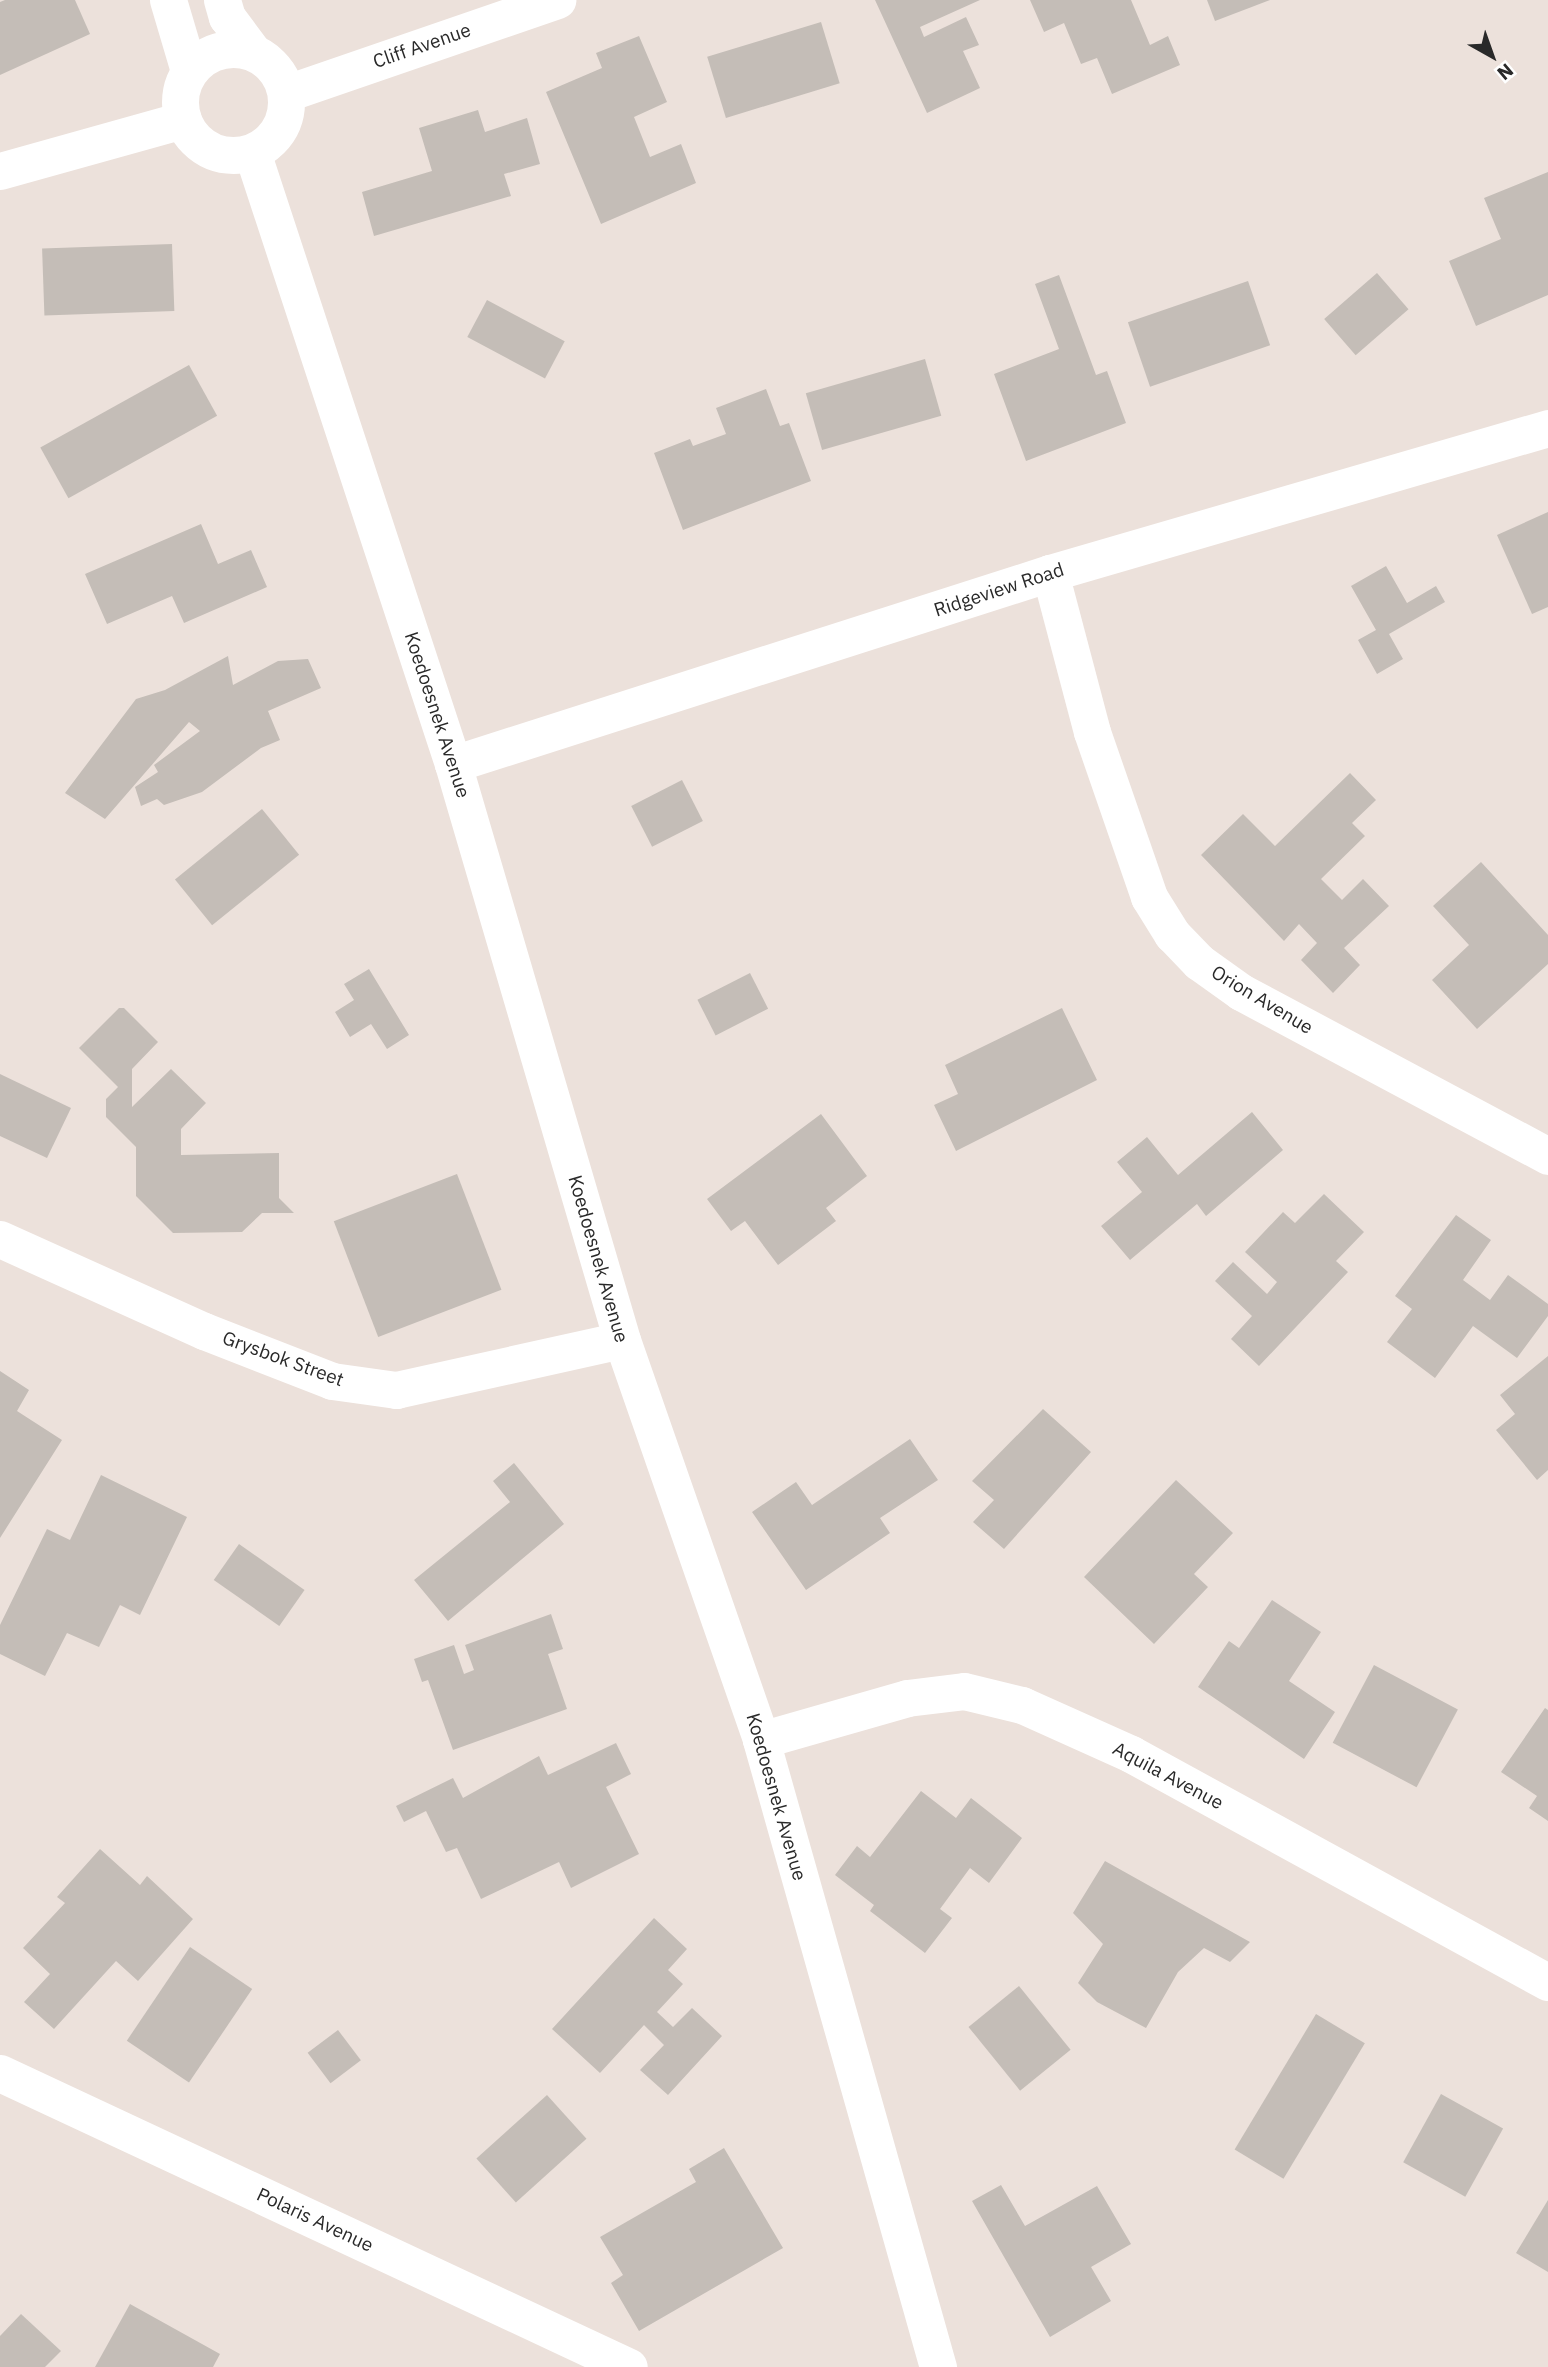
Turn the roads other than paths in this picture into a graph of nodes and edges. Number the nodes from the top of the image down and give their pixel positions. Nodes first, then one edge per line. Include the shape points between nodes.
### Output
1 (168, 0) edge
2 (222, 0) edge
3 (557, 0) edge
4 (253, 52) junction
5 (189, 71) junction
6 (287, 93) junction
7 (183, 120) junction
8 (252, 152) junction
9 (0, 171) edge
10 (1548, 428) edge
11 (1050, 573) junction
12 (453, 764) junction
13 (1548, 1156) edge
14 (0, 1239) edge
15 (622, 1340) junction
16 (761, 1741) junction
17 (1548, 1982) edge
18 (0, 2073) edge
19 (629, 2367) edge
20 (938, 2367) edge

1 - 5 street
2 - 4 street via 227,17
3 - 6 street, Cliff Avenue
4 - 5 street via 217,51
4 - 6 street via 281,75
5 - 7 street via 179,103
6 - 8 street via 280,129
7 - 8 street via 191,135 219,154
7 - 9 street
8 - 12 street, Koedoesnek Avenue
10 - 11 street, Ridgeview Road
11 - 12 street, Ridgeview Road
11 - 13 street, Orion Avenue via 1092,732 1149,897 1172,934 1199,962 1241,992
12 - 15 street, Koedoesnek Avenue
14 - 15 street, Grysbok Street via 204,1331 332,1381 397,1390
15 - 16 street, Koedoesnek Avenue
16 - 17 street, Aquila Avenue via 907,1698 964,1691 1022,1704 1131,1754
16 - 20 street, Koedoesnek Avenue
18 - 19 street, Polaris Avenue

